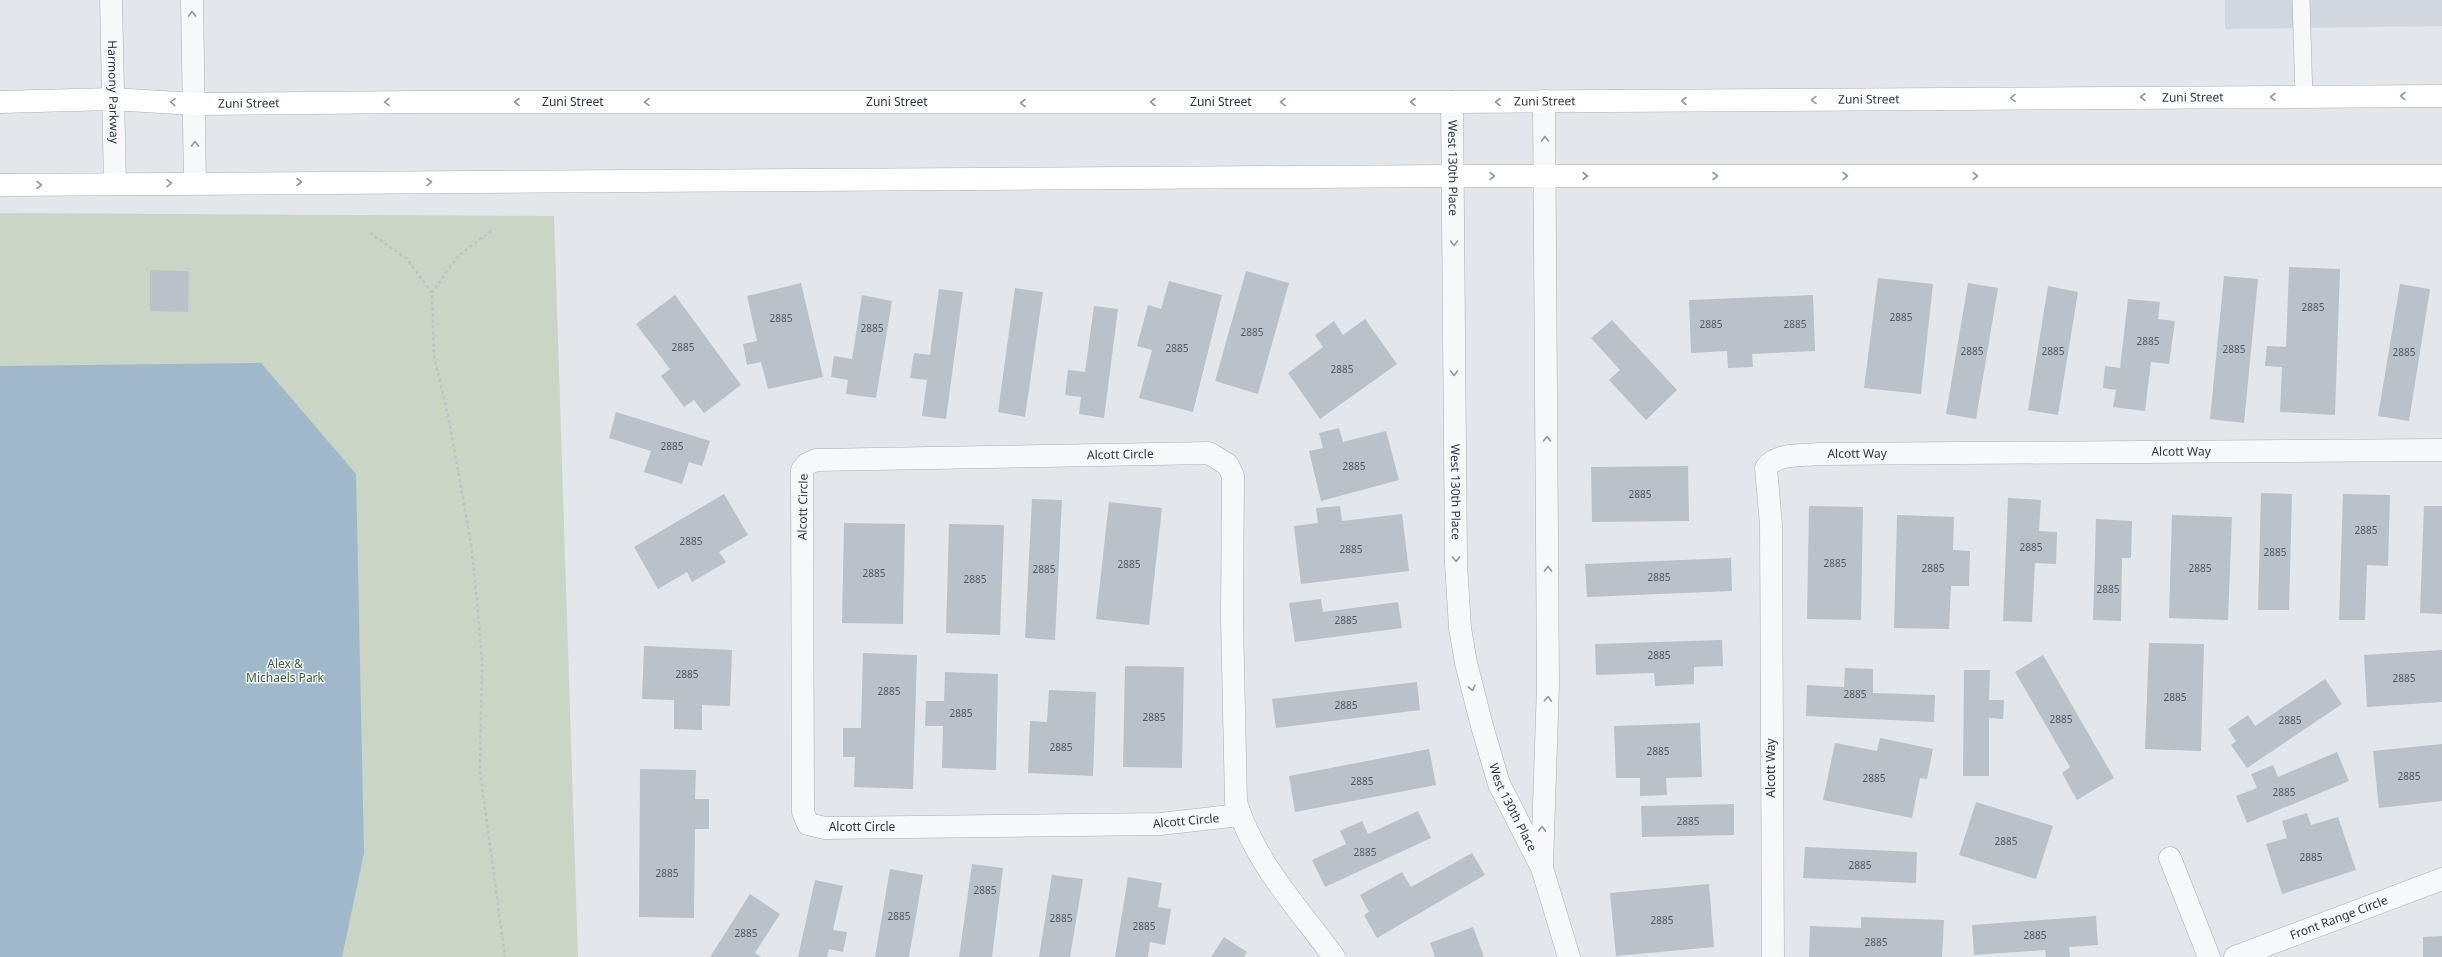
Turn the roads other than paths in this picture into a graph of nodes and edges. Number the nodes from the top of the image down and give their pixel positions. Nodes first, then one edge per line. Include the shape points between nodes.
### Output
1 (111, 0) edge
2 (192, 0) edge
3 (2301, 0) edge
4 (2304, 96) junction
5 (2442, 96) edge
6 (112, 99) junction
7 (1544, 101) junction
8 (0, 102) edge
9 (1452, 102) junction
10 (195, 104) junction
11 (1453, 176) junction
12 (1546, 176) junction
13 (2442, 176) edge
14 (195, 183) junction
15 (115, 184) junction
16 (0, 185) edge
17 (2442, 450) edge
18 (1240, 816) junction
19 (2170, 858) dead end
20 (1542, 868) junction
21 (2442, 879) edge
22 (1334, 957) edge
23 (1569, 957) edge
24 (1773, 957) edge
25 (2209, 957) edge
26 (2235, 957) edge

1 - 6 street, Harmony Parkway
10 -> 2 street
3 - 4 lane
5 -> 4 main road, Zuni Street
4 -> 7 main road, Zuni Street
6 - 8 main road, Zuni Street
10 -> 6 main road, Zuni Street
6 - 15 street, Harmony Parkway
7 -> 9 main road, Zuni Street
12 -> 7 street, West 130th Place
9 -> 10 main road, Zuni Street
9 - 11 street, West 130th Place
14 -> 10 street
11 -> 12 main road
14 -> 11 main road
11 -> 20 street, West 130th Place via 1456,562 1460,628 1469,677 1499,784
12 -> 13 main road
20 -> 12 street, West 130th Place via 1548,685
15 -> 14 main road
16 -> 15 main road
17 - 24 street, Alcott Way via 1818,454 1770,462 1766,468 1771,525
18 - 18 street, Alcott Circle via 1236,802 1232,618 1233,476 1228,465 1209,453 816,460 802,470 802,788 803,812 808,824 825,828 1160,824
18 - 22 street, Alcott Circle via 1262,861
19 - 25 street
20 - 23 street, West 130th Place
21 - 26 street, Front Range Circle

